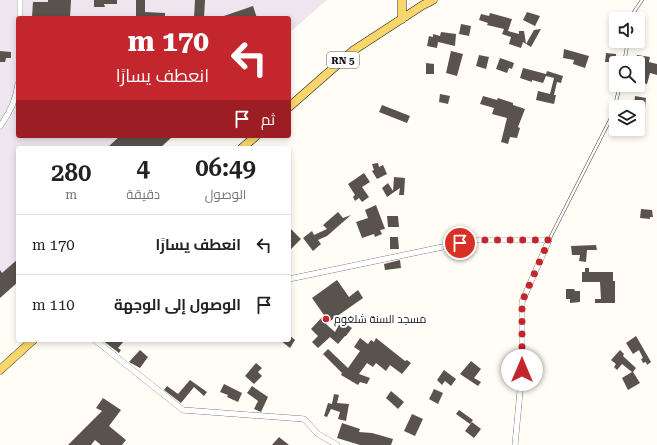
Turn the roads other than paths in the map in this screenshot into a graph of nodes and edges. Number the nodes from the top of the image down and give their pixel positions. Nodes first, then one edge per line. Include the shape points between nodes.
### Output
1 (20, 0) edge
2 (402, 0) edge
3 (433, 0) edge
4 (642, 0) edge
5 (425, 2) edge
6 (634, 12) edge
7 (20, 16) edge
8 (402, 19) junction
9 (618, 92) edge
10 (16, 98) edge
11 (291, 105) edge
12 (0, 126) edge
13 (254, 138) edge
14 (244, 146) edge
15 (549, 240) junction
16 (291, 278) edge
17 (31, 342) edge
18 (98, 342) edge
19 (0, 370) edge
20 (337, 445) edge
21 (515, 445) edge

1 - 7 street
2 - 8 main road
3 - 5 main road, RN 5
4 - 6 lane
5 - 8 main road, RN 5
8 - 11 main road, RN 5 via 354,50
9 - 15 lane via 613,114
10 - 12 street
13 - 14 main road
15 - 16 street via 476,240
15 - 21 street via 522,302 522,370
17 - 19 main road
18 - 20 street via 183,410 304,419 318,434

